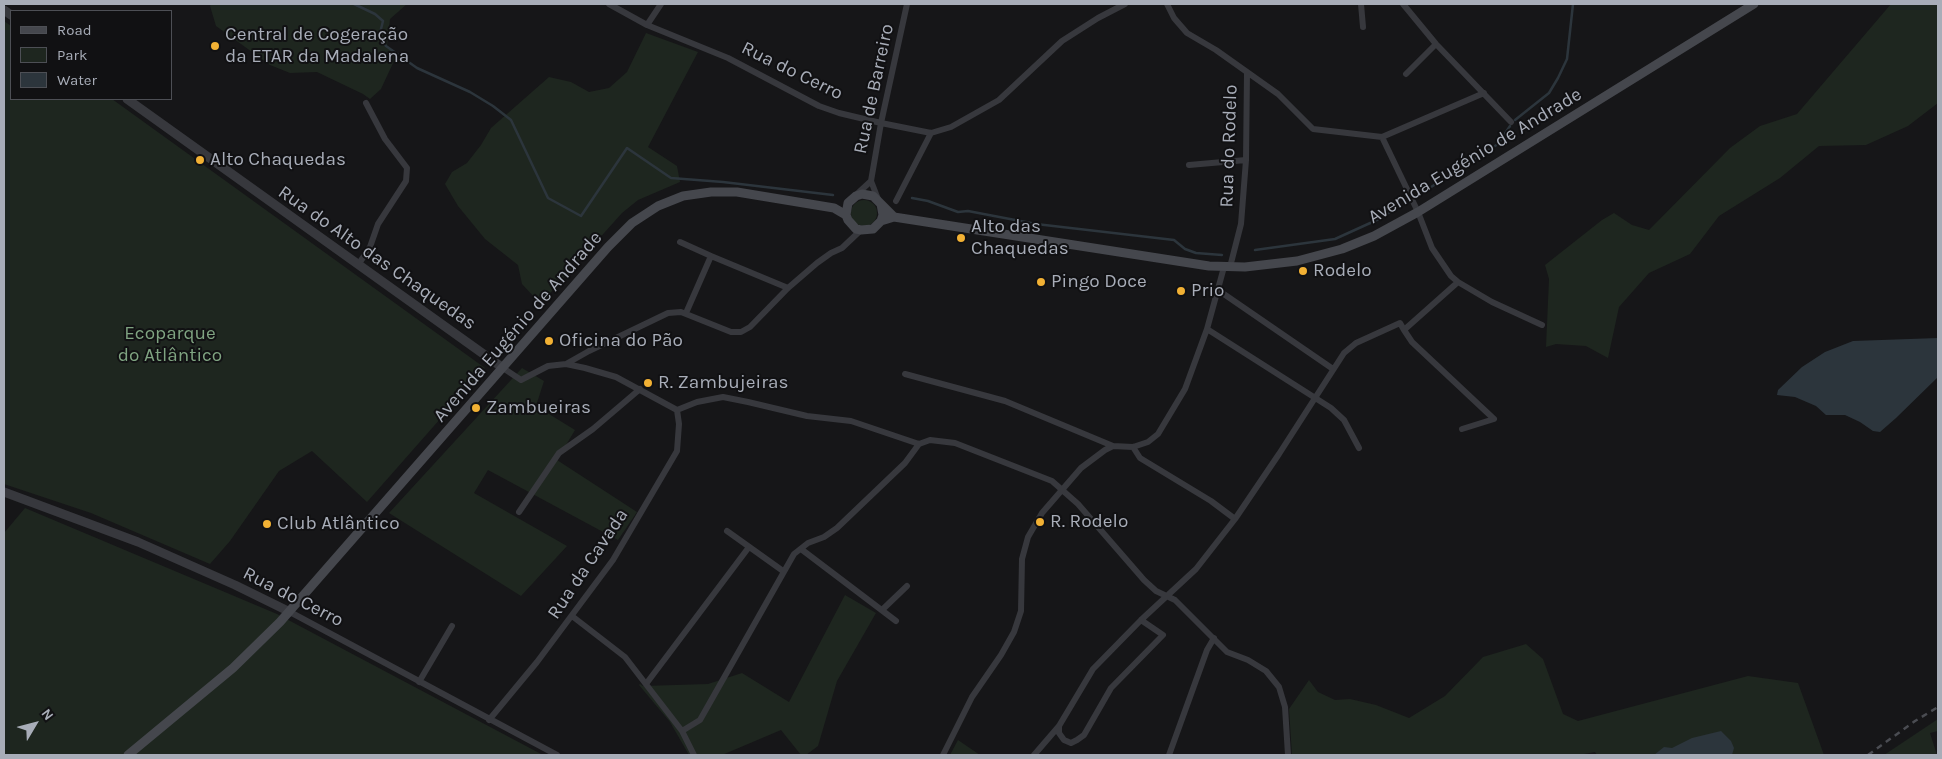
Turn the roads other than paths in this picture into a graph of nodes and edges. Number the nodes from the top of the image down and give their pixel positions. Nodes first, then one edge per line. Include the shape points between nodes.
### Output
1 (609, 4) edge
2 (661, 4) edge
3 (908, 4) edge
4 (1125, 4) edge
5 (1167, 4) edge
6 (1361, 4) edge
7 (1403, 4) edge
8 (1754, 4) edge
9 (647, 26) junction
10 (1363, 28) dead end
11 (1436, 44) junction
12 (1247, 73) junction
13 (1406, 74) dead end
14 (1484, 93) junction
15 (128, 100) edge
16 (366, 104) dead end
17 (1511, 122) dead end
18 (881, 123) junction
19 (930, 133) junction
20 (1382, 136) junction
21 (1246, 160) junction
22 (1189, 165) dead end
23 (871, 181) junction
24 (856, 196) junction
25 (879, 202) junction
26 (896, 202) dead end
27 (848, 204) junction
28 (834, 208) junction
29 (1418, 212) junction
30 (846, 215) junction
31 (894, 217) junction
32 (881, 221) junction
33 (851, 225) junction
34 (861, 230) junction
35 (849, 241) junction
36 (680, 242) dead end
37 (711, 256) junction
38 (358, 265) junction
39 (1227, 267) junction
40 (1458, 282) junction
41 (788, 288) junction
42 (1218, 290) junction
43 (686, 313) junction
44 (1542, 324) dead end
45 (1207, 329) junction
46 (1404, 330) junction
47 (566, 364) junction
48 (503, 368) junction
49 (1333, 369) junction
50 (905, 374) dead end
51 (640, 389) junction
52 (1314, 396) junction
53 (677, 410) junction
54 (1462, 429) dead end
55 (918, 444) junction
56 (1113, 446) junction
57 (1133, 447) junction
58 (1359, 448) dead end
59 (1063, 490) junction
60 (4, 492) edge
61 (519, 512) dead end
62 (1235, 519) junction
63 (727, 531) dead end
64 (749, 547) junction
65 (801, 549) junction
66 (783, 571) junction
67 (907, 586) dead end
68 (1167, 596) junction
69 (882, 610) junction
70 (290, 612) junction
71 (572, 616) junction
72 (1141, 620) junction
73 (896, 621) dead end
74 (452, 626) dead end
75 (1214, 638) junction
76 (419, 682) junction
77 (646, 684) junction
78 (489, 720) junction
79 (1060, 726) junction
80 (682, 731) junction
81 (128, 755) edge
82 (557, 755) edge
83 (694, 755) edge
84 (944, 755) edge
85 (1034, 755) edge
86 (1169, 755) edge
87 (1288, 755) edge

1 - 9 street, Rua do Cerro
2 - 9 street
3 - 18 street, Rua de Barreiro
4 - 19 street via 1062,41 999,100 951,126
5 - 12 street, Rua do Rodelo via 1187,33
6 - 10 street
7 - 11 street
8 - 29 main road, Avenida Eugénio de Andrade
9 - 18 street, Rua do Cerro via 728,58 819,106
11 - 13 street
11 - 14 street
12 - 20 street via 1278,94 1313,129
12 - 21 street, Rua do Rodelo
14 - 17 street
14 - 20 street
15 - 38 street, Rua do Alto das Chaquedas
16 - 38 street via 385,139 407,168 406,180 378,224 370,247
18 - 19 street, Rua do Cerro
18 - 23 street, Rua de Barreiro
19 - 26 street
20 - 29 street
21 - 22 street
21 - 39 street, Rua do Rodelo via 1241,224
23 - 24 street, Rua de Barreiro
23 - 25 street, Rua de Barreiro
24 - 25 main road via 868,194
24 - 27 main road, Avenida Eugénio de Andrade
25 - 31 main road
25 - 32 main road via 883,210
27 - 28 main road, Avenida Eugénio de Andrade
27 - 30 main road
28 - 30 main road, Avenida Eugénio de Andrade
28 - 48 main road, Avenida Eugénio de Andrade via 737,192 683,196 658,206 632,223 608,247
29 - 39 main road, Avenida Eugénio de Andrade via 1342,249 1297,261
29 - 40 street via 1432,248
30 - 33 main road
31 - 32 main road, Avenida Eugénio de Andrade
31 - 39 main road, Avenida Eugénio de Andrade
32 - 34 main road, Avenida Eugénio de Andrade via 872,229
33 - 34 main road
33 - 35 street
34 - 35 street
35 - 41 street
36 - 37 street
37 - 41 street
37 - 43 street
38 - 48 street, Rua do Alto das Chaquedas
39 - 42 street, Rua do Rodelo
40 - 44 street via 1492,302
40 - 46 street
41 - 43 street via 750,327 741,332 731,332
42 - 45 street, Rua do Rodelo
42 - 49 street
43 - 47 street via 663,316
45 - 52 street
45 - 57 street, Rua do Rodelo via 1185,389 1158,434
46 - 49 street via 1400,323 1356,343
46 - 54 street via 1412,342 1494,419
47 - 48 street, Rua do Alto das Chaquedas via 548,366 521,380
47 - 51 street via 616,378
48 - 70 main road, Avenida Eugénio de Andrade
49 - 52 street
50 - 56 street, Rua do Rodelo via 1005,401
51 - 53 street
51 - 61 street via 559,453
52 - 58 street via 1344,420
52 - 62 street
53 - 55 street via 723,397 807,416 851,421
53 - 71 street, Rua da Cavada via 677,451 613,560
55 - 59 street via 930,440 956,443 1052,481
55 - 65 street via 905,463 837,528
56 - 57 street, Rua do Rodelo
56 - 59 street via 1082,468
57 - 62 street via 1140,458
59 - 68 street via 1144,580
59 - 84 street via 1042,513 1028,537 1022,559 1021,611 1014,632 972,697
60 - 70 street, Rua do Cerro via 138,542
62 - 68 street via 1196,570
63 - 64 street
64 - 66 street
64 - 77 street
65 - 66 street
65 - 69 street
66 - 80 street via 700,720
67 - 69 street
68 - 72 street
68 - 75 street
69 - 73 street
70 - 76 street, Rua do Cerro
70 - 81 main road, Avenida Eugénio de Andrade via 233,668
71 - 77 street via 625,657
71 - 78 street, Rua da Cavada
72 - 79 street via 1093,669
72 - 79 street via 1163,635 1111,688 1084,735 1071,742 1064,740 1059,733
74 - 76 street
75 - 86 street
75 - 87 street via 1227,652 1266,671 1279,687
76 - 78 street, Rua do Cerro
77 - 80 street
78 - 82 street, Rua do Cerro
79 - 85 street
80 - 83 street

